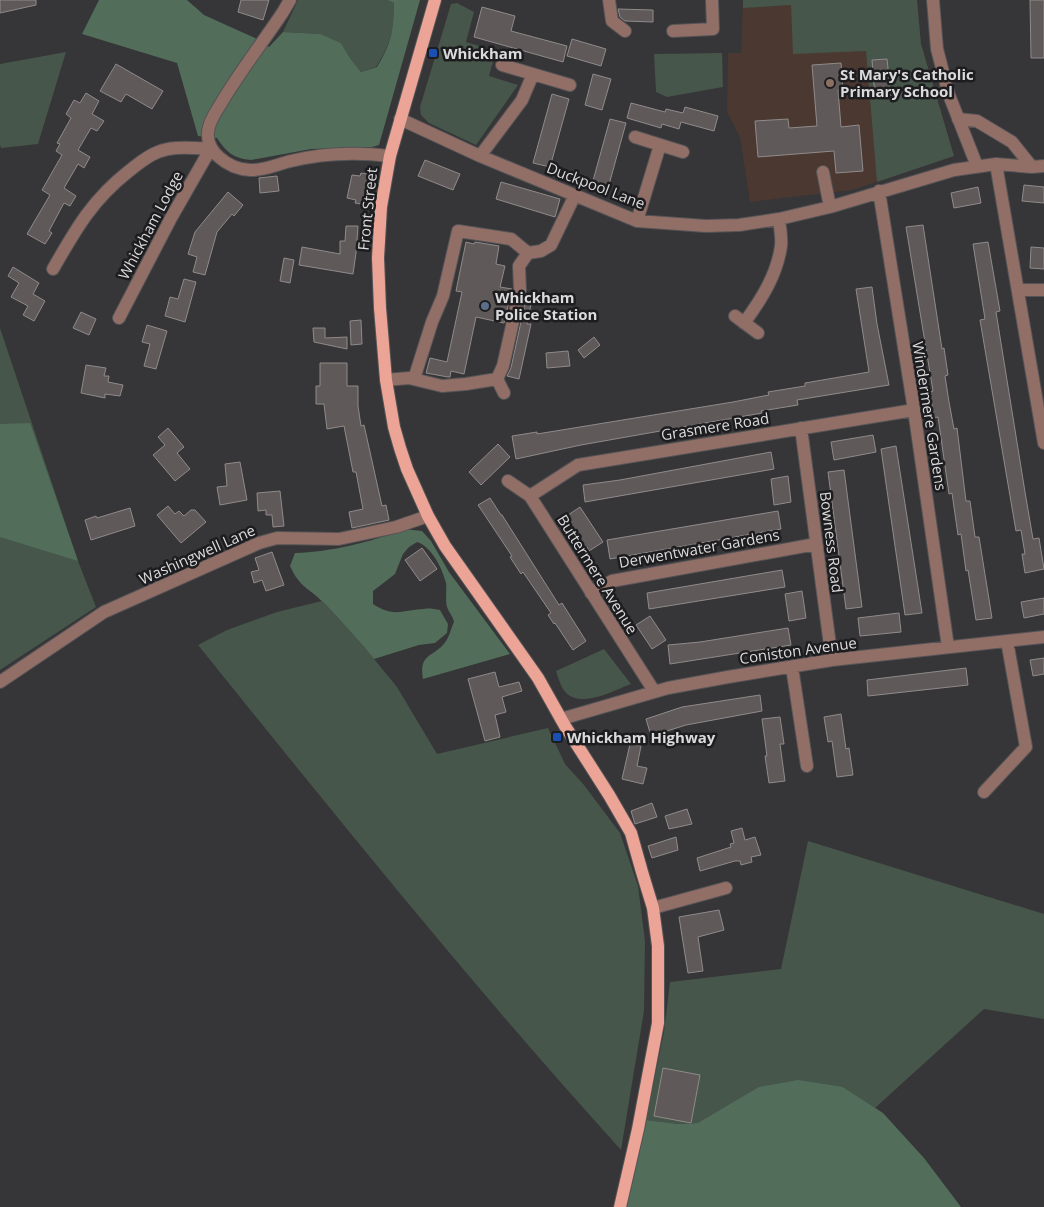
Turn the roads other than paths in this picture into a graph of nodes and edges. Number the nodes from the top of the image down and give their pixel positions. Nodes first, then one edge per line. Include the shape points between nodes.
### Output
1 (290, 0) edge
2 (435, 0) edge
3 (609, 0) edge
4 (712, 0) edge
5 (933, 0) edge
6 (625, 31) dead end
7 (673, 31) dead end
8 (502, 65) dead end
9 (533, 74) junction
10 (570, 85) dead end
11 (400, 119) junction
12 (958, 119) junction
13 (635, 137) dead end
14 (660, 145) junction
15 (211, 148) junction
16 (683, 152) dead end
17 (390, 156) junction
18 (480, 156) junction
19 (996, 164) junction
20 (977, 166) junction
21 (1038, 166) edge
22 (823, 172) dead end
23 (879, 191) junction
24 (575, 195) junction
25 (830, 207) junction
26 (779, 219) junction
27 (637, 221) junction
28 (528, 253) junction
29 (53, 269) dead end
30 (1018, 290) junction
31 (1044, 290) edge
32 (119, 318) dead end
33 (758, 333) dead end
34 (414, 379) junction
35 (497, 379) junction
36 (386, 380) junction
37 (504, 393) dead end
38 (914, 410) junction
39 (801, 428) junction
40 (1044, 443) edge
41 (508, 481) dead end
42 (530, 496) junction
43 (428, 516) junction
44 (816, 544) junction
45 (591, 593) junction
46 (1044, 637) edge
47 (1007, 641) junction
48 (948, 647) junction
49 (832, 660) junction
50 (792, 667) junction
51 (0, 682) edge
52 (654, 691) junction
53 (561, 719) junction
54 (807, 766) dead end
55 (984, 792) dead end
56 (726, 888) dead end
57 (653, 908) junction
58 (620, 1207) edge

1 - 15 street via 214,116 207,134
2 - 11 main road, Front Street
3 - 6 street via 612,21
4 - 7 street via 713,29
5 - 12 street via 937,49
8 - 9 street
9 - 10 street
9 - 18 street via 522,100
11 - 17 main road, Front Street
11 - 18 street, Duckpool Lane
12 - 20 street
12 - 21 street via 977,120 1012,142
13 - 14 street
14 - 16 street
14 - 27 street
15 - 17 street via 227,163 250,170 343,153
15 - 29 street via 174,149 143,160 98,199 82,219
15 - 32 street, Whickham Lodge
17 - 36 main road, Front Street via 378,250
18 - 24 street, Duckpool Lane
19 - 20 street, Duckpool Lane
19 - 21 street, Duckpool Lane
19 - 30 street
20 - 23 street, Duckpool Lane
22 - 25 street
23 - 25 street, Duckpool Lane
23 - 38 street, Windermere Gardens
24 - 27 street, Duckpool Lane
24 - 28 street via 551,245
25 - 26 street, Duckpool Lane
26 - 27 street, Duckpool Lane via 706,226
26 - 33 street via 781,245 775,271 761,300 740,320
28 - 34 street via 511,240 458,231 443,296
28 - 35 street via 519,266 520,290 503,366
30 - 31 street
30 - 40 street
34 - 35 street via 442,386
34 - 36 street
35 - 37 street
36 - 43 main road, Front Street via 394,427 407,469
38 - 39 street, Grasmere Road
38 - 48 street, Windermere Gardens
39 - 42 street, Grasmere Road via 578,464
39 - 44 street, Bowness Road
41 - 42 street, Buttermere Avenue
42 - 45 street, Buttermere Avenue
43 - 51 street, Washingwell Lane via 396,527 339,539 277,538 259,543 104,612
43 - 53 main road via 538,678
44 - 45 street, Derwentwater Gardens via 612,581
44 - 49 street, Bowness Road
45 - 52 street, Buttermere Avenue
46 - 47 street, Coniston Avenue
47 - 48 street, Coniston Avenue
47 - 55 street via 1026,747
48 - 49 street, Coniston Avenue
49 - 50 street, Coniston Avenue
50 - 52 street, Coniston Avenue
50 - 54 street
52 - 53 street, Coniston Avenue
53 - 57 main road via 631,833
56 - 57 street
57 - 58 main road via 658,946 658,1023

